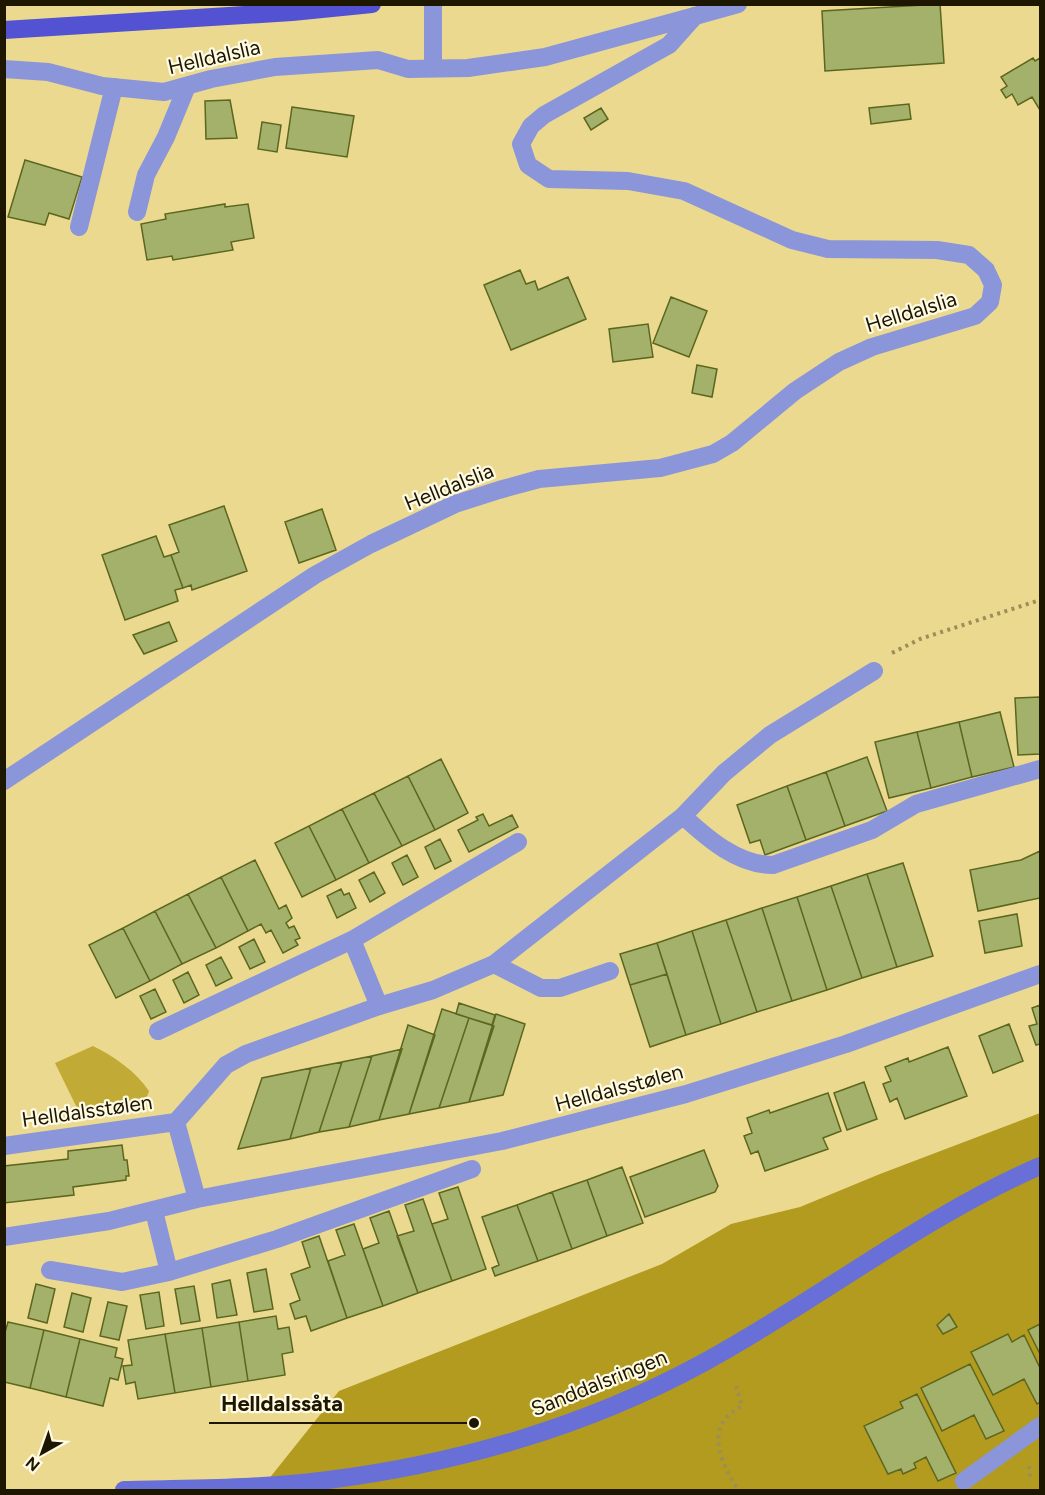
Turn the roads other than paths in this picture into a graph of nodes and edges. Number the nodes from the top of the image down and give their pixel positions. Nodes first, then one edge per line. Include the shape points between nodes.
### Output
1 (372, 4) edge
2 (433, 4) edge
3 (738, 4) edge
4 (694, 16) junction
5 (4, 30) edge
6 (4, 69) edge
7 (433, 69) junction
8 (187, 86) junction
9 (114, 87) junction
10 (137, 212) dead end
11 (79, 227) dead end
12 (874, 671) road end
13 (1041, 770) edge
14 (4, 781) edge
15 (684, 816) junction
16 (518, 842) dead end
17 (352, 940) junction
18 (494, 964) junction
19 (610, 971) dead end
20 (1041, 974) edge
21 (379, 1006) junction
22 (158, 1031) dead end
23 (176, 1122) junction
24 (4, 1146) edge
25 (1041, 1166) edge
26 (472, 1169) dead end
27 (196, 1199) junction
28 (154, 1210) junction
29 (4, 1238) edge
30 (50, 1270) dead end
31 (169, 1272) junction
32 (1041, 1426) edge
33 (964, 1481) dead end
34 (124, 1491) edge

1 - 5 main road
2 - 7 street
3 - 4 street
4 - 7 street, Helldalslia via 545,57
4 - 14 street, Helldalslia via 669,45 531,126 521,144 528,165 549,179 628,181 684,191 792,240 828,249 937,250 969,255 986,270 993,285 990,302 975,316 872,347 839,362 713,454 660,468 519,484 455,504 380,540 315,575
6 - 9 street, Helldalslia via 48,72
7 - 8 street, Helldalslia via 408,69 378,60 328,62 275,67
8 - 9 street, Helldalslia via 164,92
8 - 10 street via 146,175
9 - 11 street
12 - 15 street, Helldalsstølen via 770,735 724,773
13 - 15 street via 916,804 872,830 773,865 756,865 710,841
15 - 18 street, Helldalsstølen
16 - 17 street
17 - 21 street
17 - 22 street
18 - 19 street via 541,988 560,988
18 - 21 street, Helldalsstølen via 433,990
20 - 27 street, Helldalsstølen via 846,1044 686,1094 502,1141
21 - 23 street, Helldalsstølen via 246,1054 226,1065
23 - 24 street, Helldalsstølen
23 - 27 street, Helldalsstølen
25 - 34 main road, Sanddalsringen via 941,1219 699,1366 570,1422 454,1457 378,1473 325,1481
26 - 31 street via 276,1239
27 - 28 street, Helldalsstølen
28 - 29 street, Helldalsstølen
28 - 31 street
30 - 31 street via 123,1282
32 - 33 street

